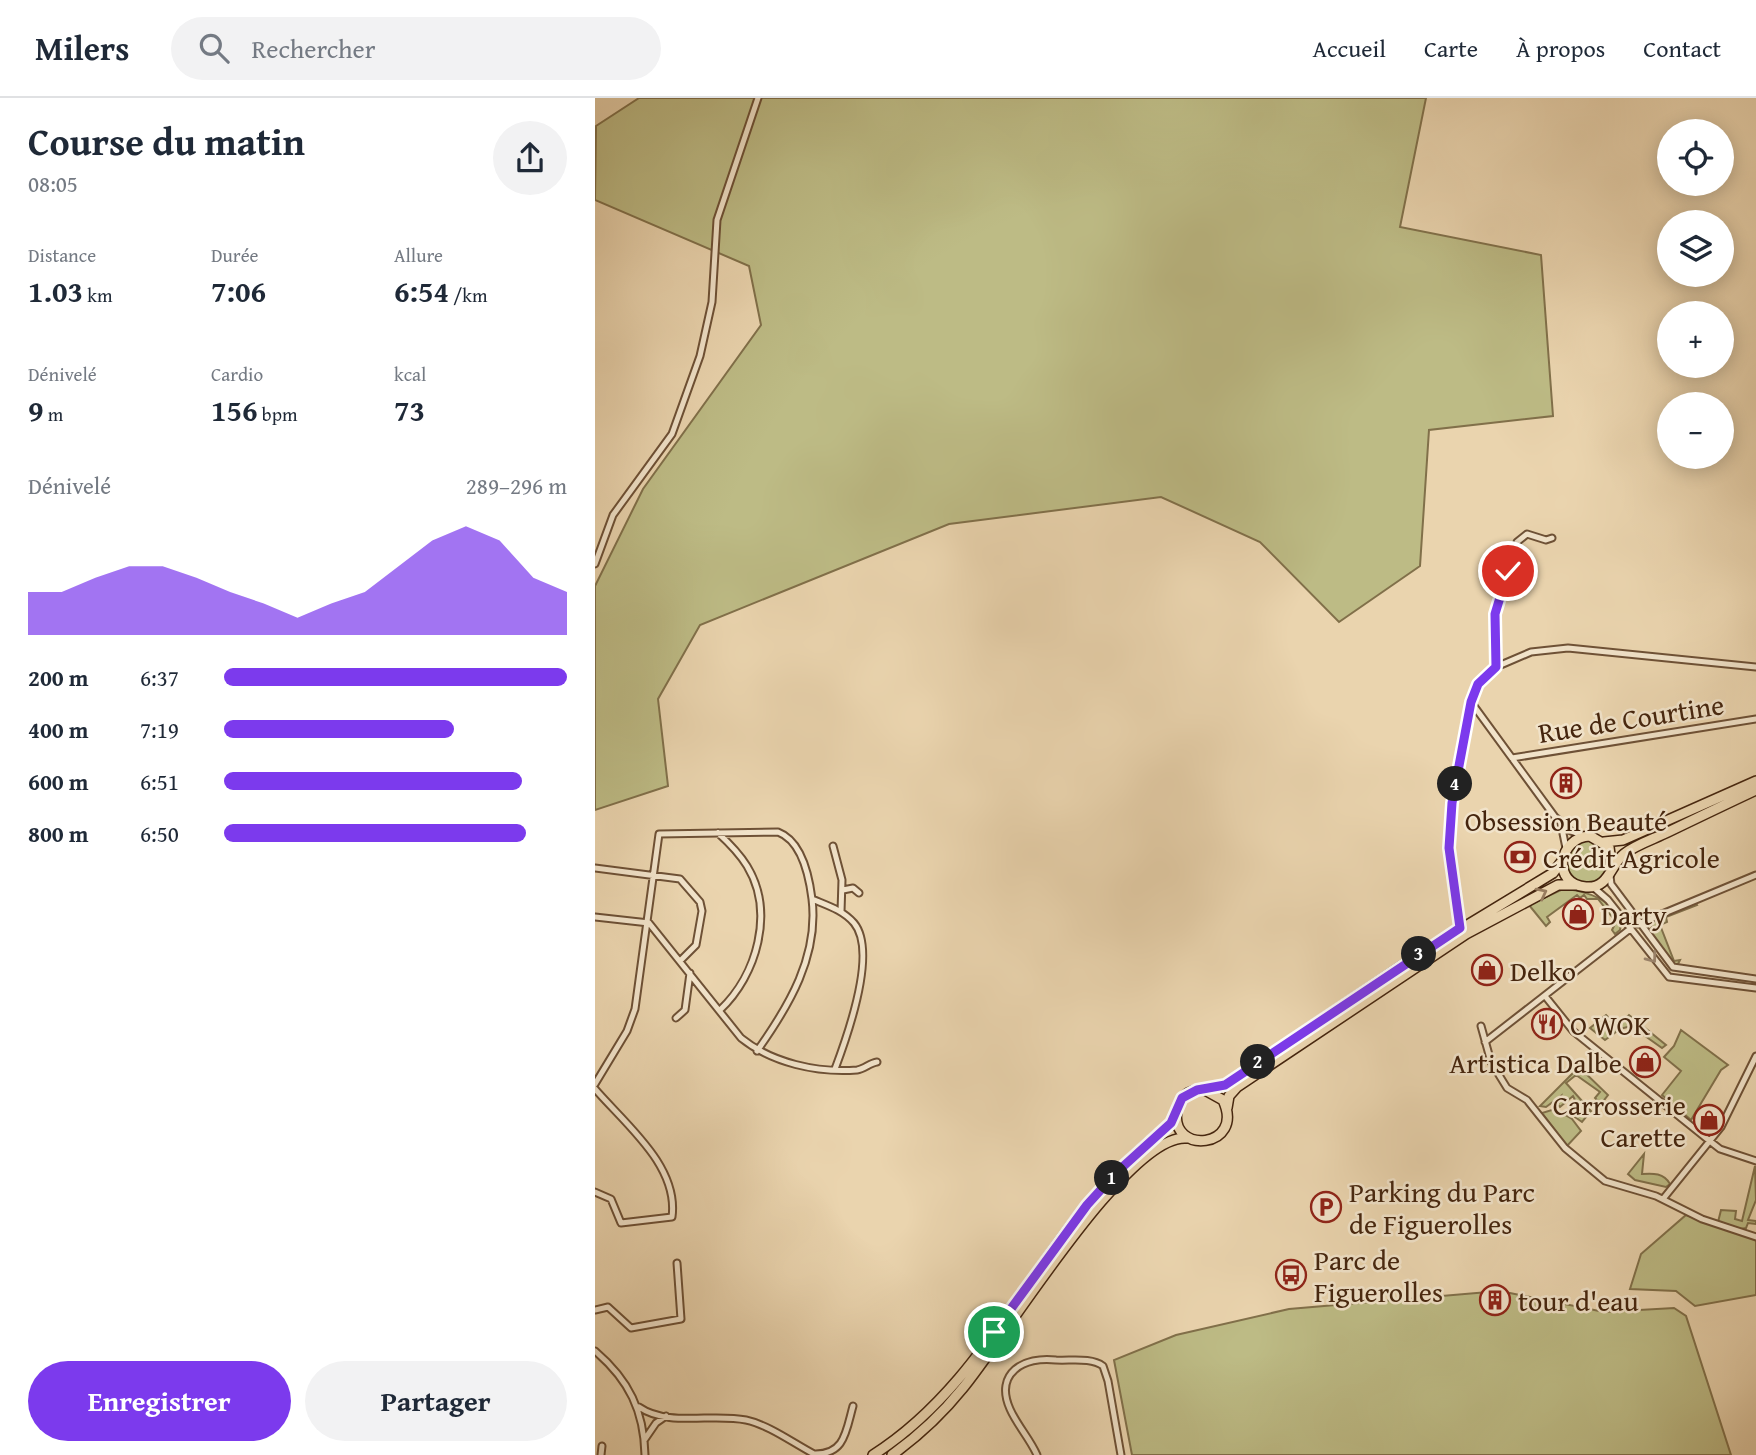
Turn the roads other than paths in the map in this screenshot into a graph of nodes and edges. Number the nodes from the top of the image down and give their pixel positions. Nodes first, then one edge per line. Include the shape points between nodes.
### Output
1 (758, 98) edge
2 (1552, 538) dead end
3 (595, 564) edge
4 (1496, 667) junction
5 (1756, 667) edge
6 (1471, 702) junction
7 (1756, 719) edge
8 (1513, 758) junction
9 (1756, 781) edge
10 (1756, 790) edge
11 (1561, 824) junction
12 (719, 832) junction
13 (1584, 836) junction
14 (1604, 842) junction
15 (833, 846) dead end
16 (1566, 848) junction
17 (1562, 861) junction
18 (595, 868) edge
19 (1611, 872) junction
20 (654, 874) junction
21 (1756, 876) edge
22 (1576, 885) junction
23 (1593, 887) junction
24 (843, 890) junction
25 (859, 893) dead end
26 (812, 899) junction
27 (841, 912) junction
28 (595, 917) edge
29 (649, 923) junction
30 (1638, 924) junction
31 (1460, 928) junction
32 (1630, 929) junction
33 (680, 961) junction
34 (690, 973) junction
35 (1756, 979) edge
36 (1756, 989) edge
37 (1545, 996) junction
38 (720, 1010) junction
39 (676, 1017) dead end
40 (1481, 1026) dead end
41 (1485, 1042) junction
42 (757, 1051) junction
43 (1756, 1056) edge
44 (877, 1062) dead end
45 (835, 1069) junction
46 (595, 1084) edge
47 (595, 1089) edge
48 (1205, 1090) junction
49 (1227, 1109) junction
50 (1176, 1114) junction
51 (1189, 1138) junction
52 (1711, 1142) junction
53 (1756, 1161) edge
54 (595, 1192) edge
55 (1663, 1199) junction
56 (1756, 1237) edge
57 (677, 1263) dead end
58 (595, 1310) edge
59 (595, 1351) edge
60 (853, 1406) dead end
61 (639, 1407) junction
62 (650, 1413) junction
63 (667, 1416) junction
64 (641, 1418) junction
65 (655, 1425) junction
66 (643, 1427) junction
67 (645, 1439) junction
68 (602, 1446) dead end
69 (601, 1455) edge
70 (645, 1455) edge
71 (873, 1455) edge
72 (892, 1455) edge
73 (1037, 1455) edge
74 (1121, 1455) edge

1 - 3 street via 717,220 708,329 688,389 666,445 610,523
2 - 4 street via 1527,534 1517,542 1495,614
4 - 5 street via 1531,652 1568,648
4 - 6 street via 1478,684
6 - 8 street
6 - 31 street via 1452,803 1449,848
7 - 8 street, Rue de Courtine
8 - 11 street
9 - 14 main road via 1623,840
10 - 19 main road via 1626,852
11 - 13 street
11 - 16 street
12 - 20 street via 659,834
12 - 26 street via 787,836 801,857
12 - 38 street via 748,868 760,911 757,951 731,1000
13 - 14 main road
13 - 16 main road
14 - 19 main road via 1612,854
15 - 24 street
16 - 17 main road
17 - 22 main road via 1567,878
17 - 31 main road via 1553,873
18 - 20 street
19 - 23 main road
19 - 30 street via 1611,884
20 - 29 street
20 - 33 street via 680,879 700,902 697,945
21 - 30 street
22 - 23 main road
49 -> 22 main road via 1229,1096 1237,1087 1465,934 1557,885
23 - 32 street
24 - 25 street via 853,888
24 - 27 street
26 - 27 street
26 - 42 street via 809,949 798,985
27 - 45 street via 857,928 861,964 851,1021
28 - 29 street
29 - 33 street
29 - 46 street via 635,1009
30 - 35 street via 1673,967
31 - 48 main road via 1225,1085
32 -> 36 street via 1669,978
32 - 37 street
33 - 34 street
34 - 38 street
34 - 39 street via 685,1010
37 - 41 street
37 - 52 street via 1573,1031
38 - 42 street
40 - 41 street
41 - 55 street via 1507,1088 1535,1107 1565,1148 1605,1181
42 - 45 street via 802,1066
43 - 52 street
44 - 45 street via 860,1070
47 - 54 street via 662,1168 672,1217 621,1223 611,1199
48 - 49 main road via 1223,1100
48 - 50 main road via 1189,1093
49 - 51 main road via 1226,1125 1216,1138
50 - 51 main road via 1179,1128
50 - 71 main road via 1087,1205 955,1383 906,1432
51 - 72 main road via 1167,1140 1125,1176 1093,1212 962,1389
52 - 53 street
52 - 55 street
55 - 56 street via 1702,1219
57 - 58 street via 681,1320 631,1328 608,1307
59 - 61 street via 619,1372
60 - 63 street via 843,1442 825,1455 742,1419
61 - 62 street
61 - 64 street
62 - 63 street
62 - 64 street
62 - 65 street
63 - 65 street
64 - 66 street
65 - 66 street
65 - 67 street
66 - 67 street
67 - 70 street
68 - 69 street
73 - 74 street via 1009,1408 1007,1391 1015,1369 1041,1358 1092,1361 1103,1366

